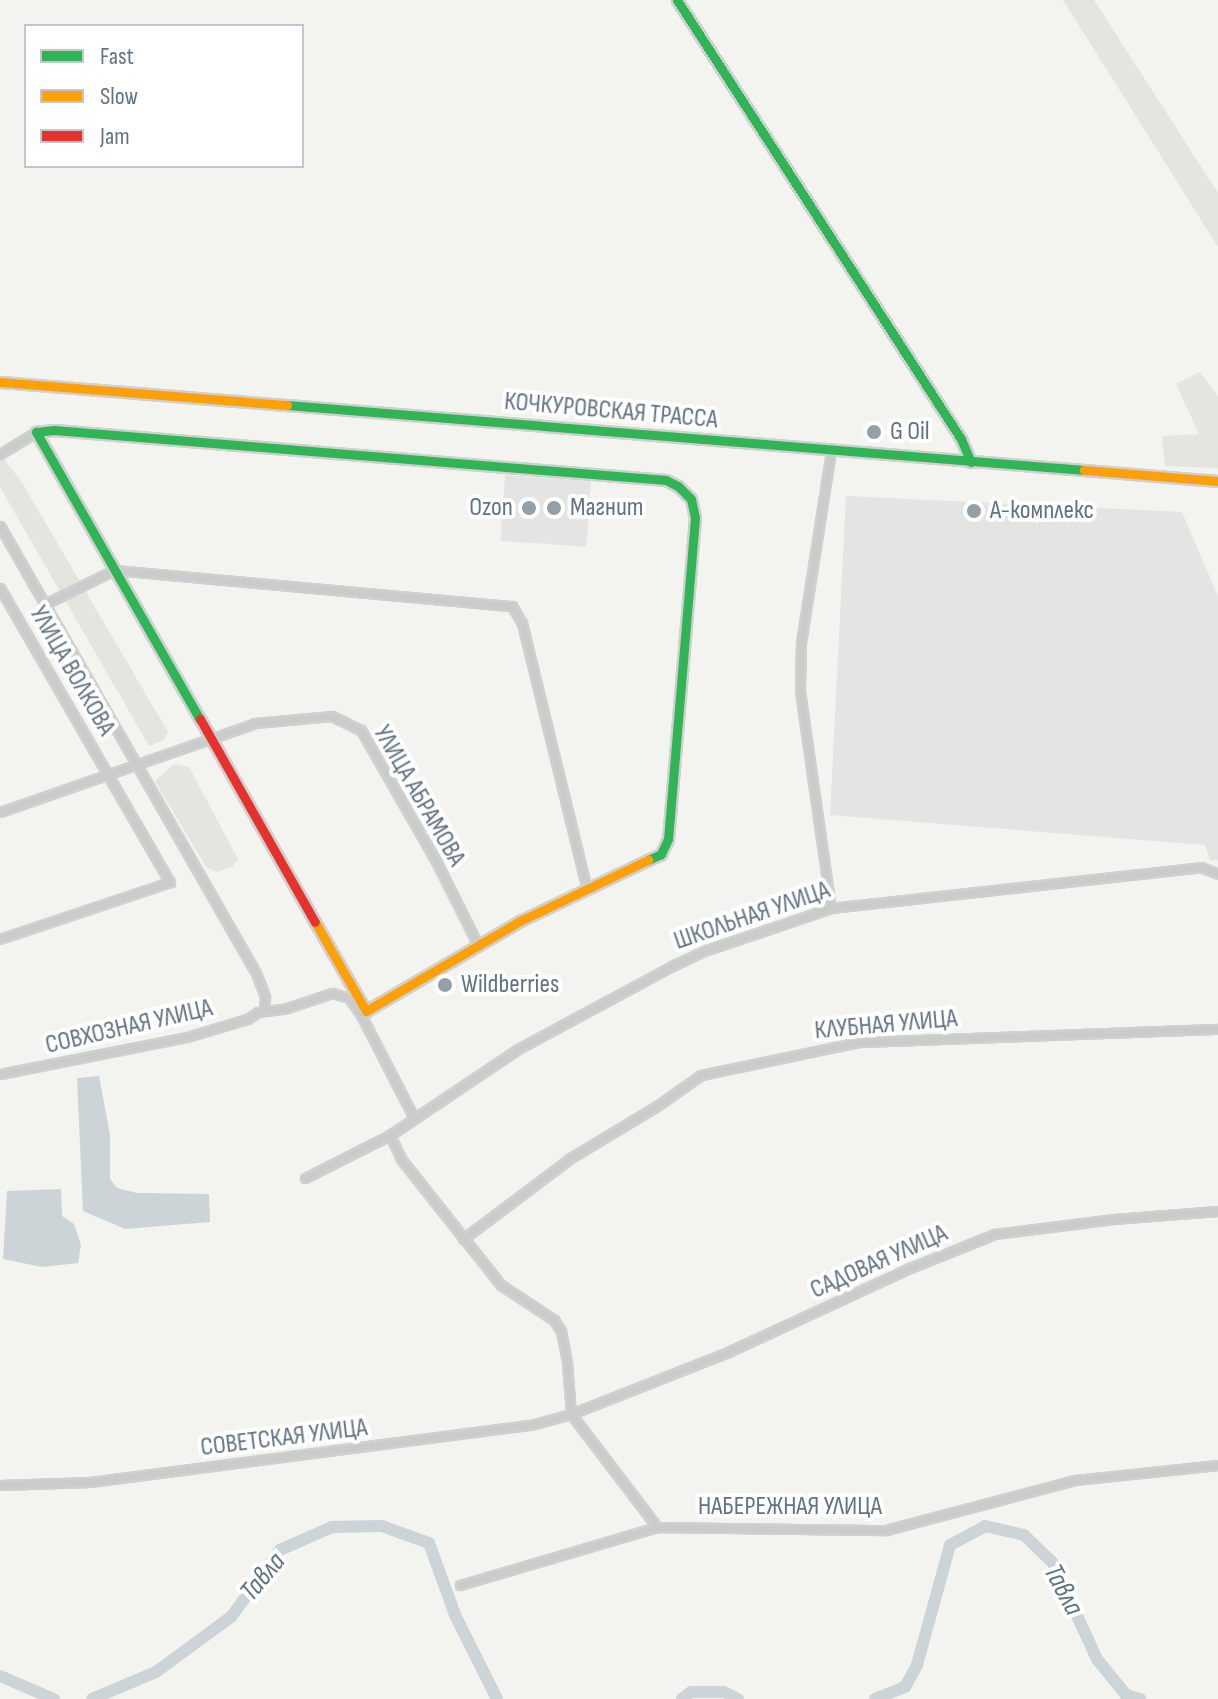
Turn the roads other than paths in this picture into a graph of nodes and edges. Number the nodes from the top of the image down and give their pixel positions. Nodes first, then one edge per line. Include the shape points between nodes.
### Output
1 (677, 0) edge
2 (0, 382) edge
3 (36, 432) junction
4 (831, 451) junction
5 (0, 454) edge
6 (971, 462) junction
7 (1218, 481) edge
8 (0, 526) edge
9 (114, 570) junction
10 (0, 588) edge
11 (43, 605) junction
12 (212, 738) junction
13 (135, 765) junction
14 (109, 774) junction
15 (0, 812) edge
16 (1218, 874) edge
17 (587, 889) junction
18 (831, 908) junction
19 (0, 939) edge
20 (478, 945) junction
21 (264, 1011) junction
22 (363, 1012) junction
23 (1218, 1029) edge
24 (0, 1074) edge
25 (413, 1116) junction
26 (390, 1135) junction
27 (305, 1178) dead end
28 (1218, 1211) edge
29 (463, 1239) junction
30 (571, 1414) junction
31 (1218, 1465) edge
32 (0, 1485) edge
33 (657, 1527) junction
34 (460, 1585) dead end

1 - 6 street
2 - 4 street, КОЧКУРОВСКАЯ ТРАССА
3 - 5 street
3 - 9 street
3 - 17 street via 666,480 678,486 691,499 695,518 668,839 661,854
4 - 6 street, КОЧКУРОВСКАЯ ТРАССА
4 - 18 street via 801,642 800,691
6 - 7 street, КОЧКУРОВСКАЯ ТРАССА
8 - 11 street
9 - 11 street
9 - 12 street
9 - 17 street via 512,606 522,623
10 - 14 street, УЛИЦА ВОЛКОВА
11 - 13 street
12 - 13 street, УЛИЦА АБРАМОВА
12 - 20 street, УЛИЦА АБРАМОВА via 255,723 321,716 361,730
12 - 22 street
13 - 14 street, УЛИЦА АБРАМОВА
13 - 21 street via 256,973
14 - 15 street, УЛИЦА АБРАМОВА
14 - 19 street via 170,882
16 - 18 street, ШКОЛЬНАЯ УЛИЦА via 1201,867
17 - 20 street
18 - 25 street, ШКОЛЬНАЯ УЛИЦА via 672,966 518,1049
20 - 22 street
21 - 22 street, СОВХОЗНАЯ УЛИЦА via 332,993 349,998
21 - 24 street, СОВХОЗНАЯ УЛИЦА via 187,1037
22 - 25 street
23 - 29 street, КЛУБНАЯ УЛИЦА via 859,1042 701,1075 543,1178
25 - 26 street, ШКОЛЬНАЯ УЛИЦА
26 - 27 street, ШКОЛЬНАЯ УЛИЦА
26 - 29 street via 401,1159
28 - 30 street, САДОВАЯ УЛИЦА via 995,1234 728,1352
29 - 30 street via 501,1285 536,1305 561,1331
30 - 32 street, СОВЕТСКАЯ УЛИЦА via 531,1425 332,1453 90,1482
30 - 33 street
31 - 33 street, НАБЕРЕЖНАЯ УЛИЦА via 1075,1480 886,1530
33 - 34 street, НАБЕРЕЖНАЯ УЛИЦА

